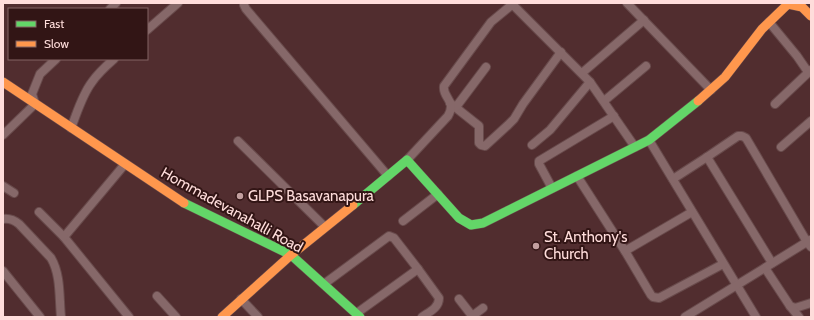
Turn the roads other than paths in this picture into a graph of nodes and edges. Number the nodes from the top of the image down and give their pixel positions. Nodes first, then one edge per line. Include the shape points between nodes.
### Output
1 (178, 3) edge
2 (244, 3) edge
3 (512, 3) edge
4 (627, 3) edge
5 (804, 5) edge
6 (811, 16) edge
7 (644, 20) junction
8 (769, 22) junction
9 (148, 29) edge
10 (561, 52) junction
11 (55, 60) edge
12 (113, 60) edge
13 (646, 66) dead end
14 (486, 67) dead end
15 (810, 71) edge
16 (582, 73) junction
17 (3, 82) edge
18 (590, 82) junction
19 (711, 90) junction
20 (604, 101) junction
21 (35, 104) junction
22 (774, 104) dead end
23 (453, 105) junction
24 (614, 116) junction
25 (811, 121) edge
26 (71, 128) junction
27 (3, 135) edge
28 (649, 140) junction
29 (238, 141) dead end
30 (532, 145) dead end
31 (635, 147) junction
32 (781, 147) dead end
33 (707, 157) junction
34 (407, 160) junction
35 (125, 164) junction
36 (388, 176) junction
37 (576, 176) junction
38 (673, 179) junction
39 (3, 186) edge
40 (552, 188) junction
41 (14, 193) dead end
42 (438, 194) junction
43 (39, 212) dead end
44 (692, 212) junction
45 (3, 220) edge
46 (403, 221) dead end
47 (325, 227) junction
48 (64, 237) junction
49 (810, 243) edge
50 (625, 251) junction
51 (291, 255) junction
52 (723, 264) junction
53 (772, 264) junction
54 (764, 268) junction
55 (418, 269) junction
56 (3, 271) edge
57 (324, 284) junction
58 (737, 286) junction
59 (157, 296) dead end
60 (241, 299) junction
61 (459, 299) dead end
62 (811, 303) edge
63 (790, 306) junction
64 (483, 308) dead end
65 (358, 315) edge
66 (40, 317) edge
67 (61, 317) edge
68 (129, 317) edge
69 (176, 317) edge
70 (223, 317) edge
71 (258, 317) edge
72 (423, 317) edge
73 (472, 317) edge
74 (685, 317) edge
75 (756, 317) edge
76 (799, 317) edge

1 - 9 street
2 - 36 street via 246,9
3 - 10 street
3 - 23 street via 490,22 444,86 443,90
4 - 7 street
5 - 6 street
5 - 8 street via 788,4
7 - 16 street
7 - 19 street
8 - 15 street
8 - 19 street via 725,77
10 - 16 street
10 - 23 street via 514,118 485,146 479,143 479,126
11 - 21 street via 40,74 32,94
12 - 26 street via 91,83
13 - 20 street
14 - 23 street
15 - 22 street
16 - 18 street
17 - 21 street, Hommadevanahalli Road
18 - 20 street
18 - 30 street via 550,130
19 - 28 street
20 - 24 street
21 - 26 street, Hommadevanahalli Road
21 - 27 street
23 - 34 street via 448,116
24 - 31 street
24 - 40 street via 539,161 538,164
25 - 32 street
26 - 35 street, Hommadevanahalli Road
28 - 31 street
28 - 38 street
29 - 47 street
31 - 37 street
33 - 38 street
33 - 49 street via 738,136 746,138
33 - 53 street
34 - 36 street
34 - 42 street
35 - 48 street
35 - 51 street, Hommadevanahalli Road via 180,201
36 - 47 street
37 - 40 street
37 - 50 street
38 - 44 street
39 - 41 street
40 - 42 street via 483,223 470,225 459,218
42 - 46 street
43 - 48 street
44 - 50 street
44 - 52 street
45 - 67 street via 15,220 51,258 57,273
47 - 51 street
48 - 68 street
49 - 53 street
50 - 52 street via 651,295 656,298
51 - 57 street, Hommadevanahalli Road
51 - 60 street
52 - 58 street
53 - 54 street
54 - 58 street
54 - 63 street
55 - 57 street via 394,238 389,236
55 - 65 street
55 - 72 street via 439,298 436,308
56 - 66 street
57 - 65 street, Hommadevanahalli Road
58 - 74 street
58 - 75 street
59 - 69 street
60 - 70 street
60 - 71 street
61 - 73 street
62 - 63 street via 795,308
63 - 76 street
64 - 73 street

